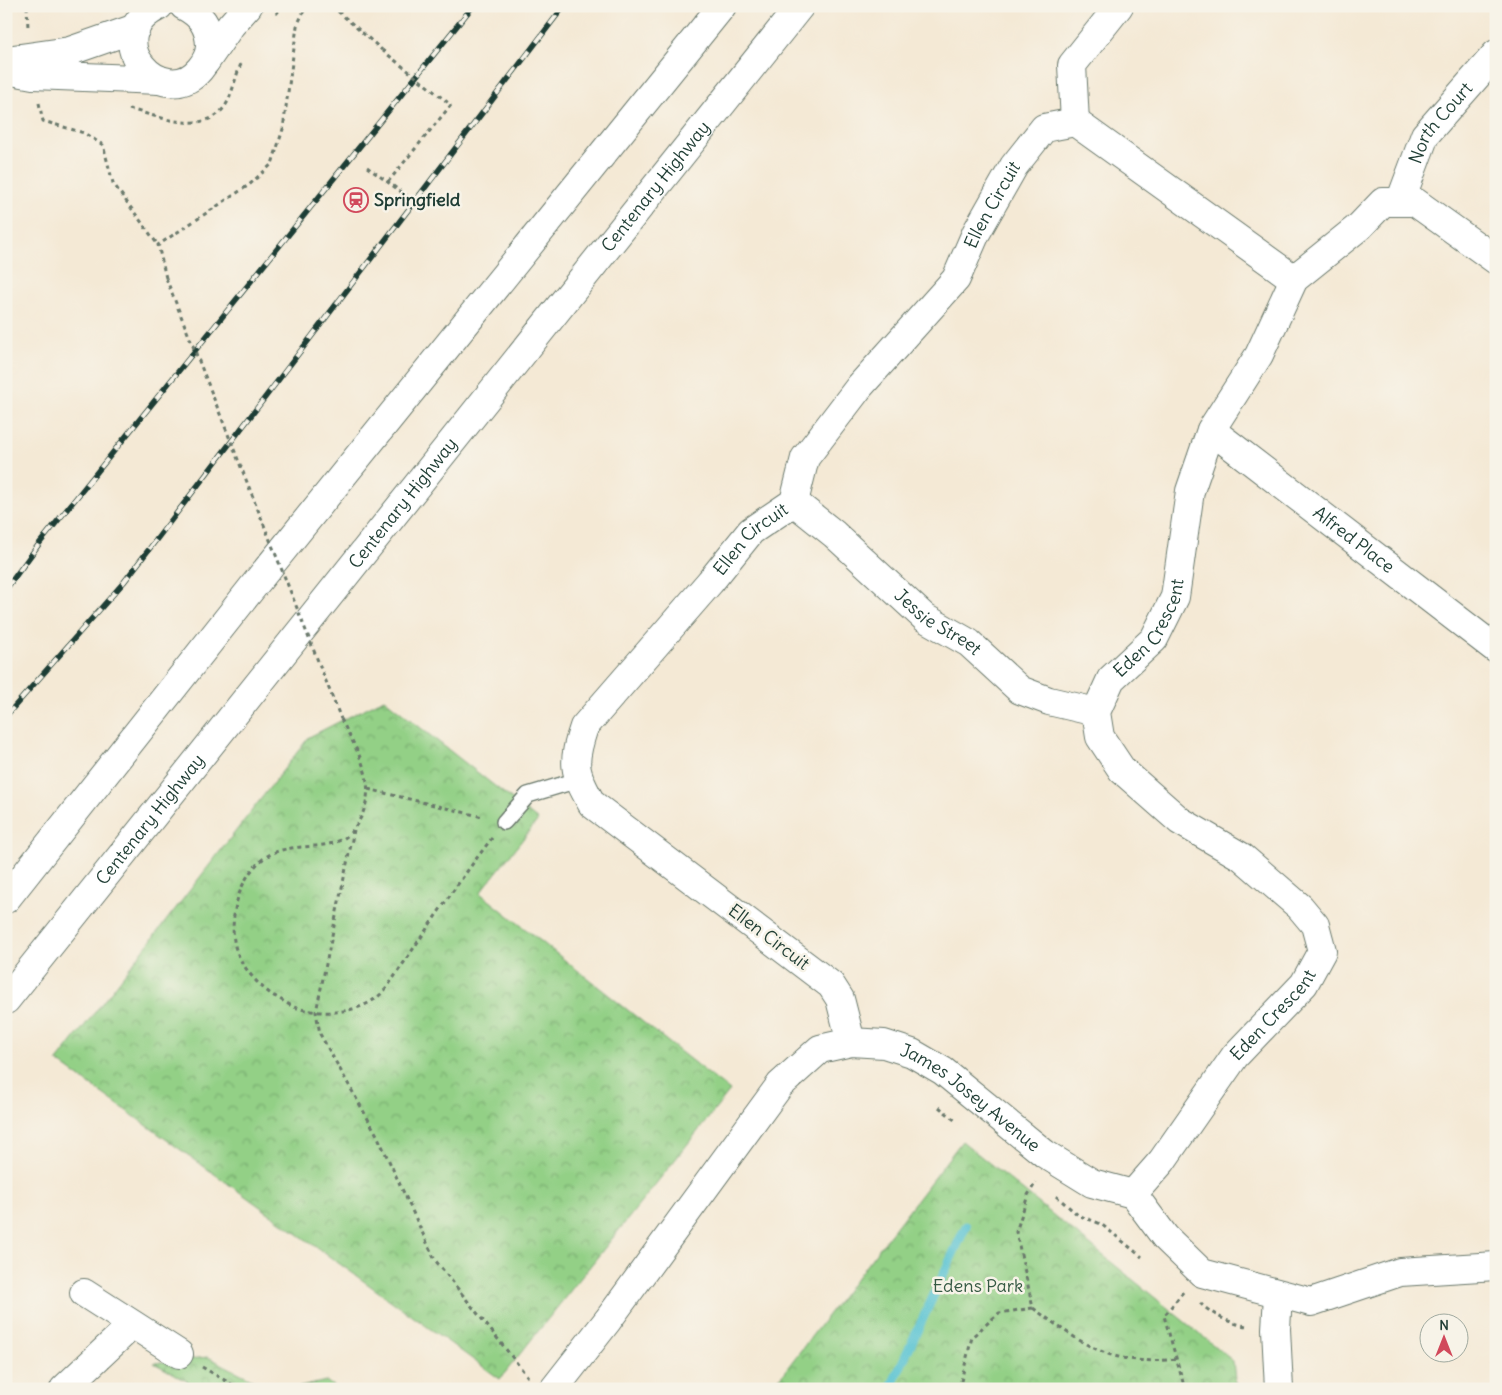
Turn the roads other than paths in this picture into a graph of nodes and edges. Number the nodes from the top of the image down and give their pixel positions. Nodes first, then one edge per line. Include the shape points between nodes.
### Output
1 (160, 6) edge
2 (184, 6) edge
3 (248, 6) edge
4 (722, 6) edge
5 (800, 6) edge
6 (1119, 6) edge
7 (136, 28) junction
8 (1496, 54) edge
9 (6, 60) edge
10 (206, 61) junction
11 (6, 70) edge
12 (160, 80) junction
13 (1075, 122) junction
14 (1400, 202) junction
15 (1496, 260) edge
16 (1294, 279) junction
17 (1211, 430) junction
18 (794, 502) junction
19 (1496, 649) edge
20 (1096, 712) junction
21 (578, 780) junction
22 (504, 822) road end
23 (6, 898) edge
24 (6, 1000) edge
25 (851, 1042) junction
26 (1133, 1194) junction
27 (1496, 1266) edge
28 (84, 1293) dead end
29 (1278, 1295) junction
30 (132, 1325) junction
31 (179, 1354) road end
32 (543, 1385) edge
33 (64, 1389) edge
34 (1279, 1389) edge

1 - 7 main road via 145,15
2 - 10 main road via 205,22 210,35
3 - 10 main road
4 - 23 main road
5 - 24 main road, Centenary Highway
6 - 13 main road via 1072,65
7 - 9 main road via 70,51
7 - 12 main road via 133,51 138,64 147,74
8 - 14 main road, North Court via 1425,135
10 - 12 main road via 198,72 186,79
11 - 12 main road via 33,75
13 - 16 main road
13 - 18 main road, Ellen Circuit via 1044,128 1014,166 976,233 956,279 860,386 805,458
14 - 15 main road, Eden Crescent via 1415,202
14 - 16 main road, Eden Crescent via 1383,202 1360,226
16 - 17 main road, Eden Crescent via 1259,355
17 - 19 main road, Alfred Place
17 - 20 main road, Eden Crescent via 1190,490 1175,597 1154,639 1111,679
18 - 20 main road, Jessie Street via 834,534 925,618 969,643 1020,690 1049,701
18 - 21 main road, Ellen Circuit via 750,530 710,582 584,727 576,752
20 - 26 main road, Eden Crescent via 1100,737 1122,770 1180,821 1242,857 1300,907 1315,926 1322,951 1304,984 1234,1056 1162,1161
21 - 22 lane via 528,795
21 - 25 main road, Ellen Circuit via 592,804 831,984 840,999
25 - 26 main road, James Josey Avenue via 884,1044 912,1053 943,1071 1045,1154 1092,1183
25 - 32 main road, James Josey Avenue via 820,1049 780,1085 608,1320
26 - 29 main road via 1165,1237 1202,1273
27 - 29 main road via 1400,1272 1311,1302
28 - 30 main road
29 - 34 main road
30 - 31 main road
30 - 33 main road

